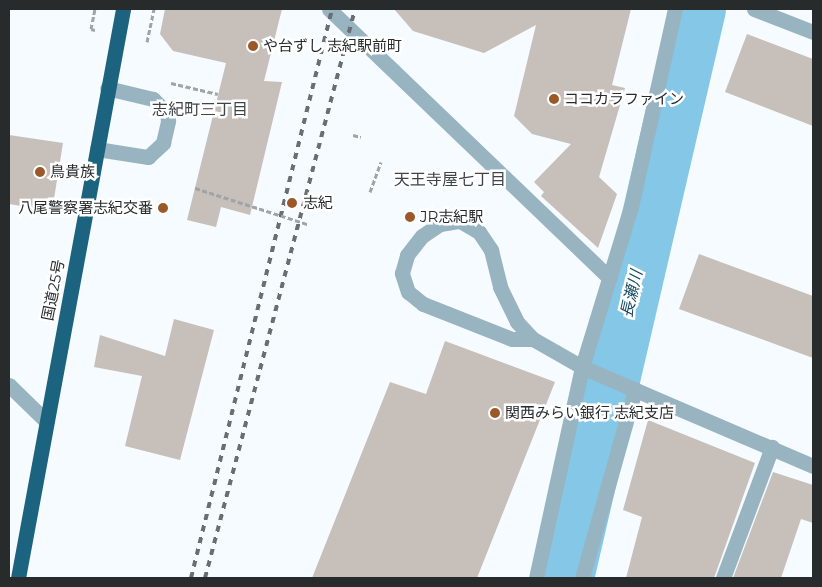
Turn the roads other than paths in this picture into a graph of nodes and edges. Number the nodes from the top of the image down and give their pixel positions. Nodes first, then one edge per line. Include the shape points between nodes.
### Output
1 (123, 9) edge
2 (329, 9) edge
3 (675, 9) edge
4 (754, 9) edge
5 (813, 32) edge
6 (107, 88) junction
7 (97, 149) junction
8 (610, 278) junction
9 (532, 339) junction
10 (582, 367) junction
11 (9, 385) edge
12 (635, 389) junction
13 (46, 421) junction
14 (772, 447) junction
15 (813, 466) edge
16 (18, 578) edge
17 (536, 578) edge
18 (582, 578) edge
19 (724, 578) edge

1 - 6 highway, 国道25号
2 - 8 street
3 - 8 street via 631,208
4 - 5 street
6 - 7 highway, 国道25号
6 - 7 street via 153,99 167,113 168,121 163,143 148,157
7 - 13 highway, 国道25号
8 - 10 street
9 - 9 street via 512,339 423,304 408,292 402,273 407,255 422,236 440,224 460,221 479,232 491,250 500,287 517,322
9 - 10 street
10 - 12 street
10 - 17 street
11 - 13 street
12 - 14 street
12 - 18 street
13 - 16 highway, 国道25号
14 - 15 street
14 - 19 street

